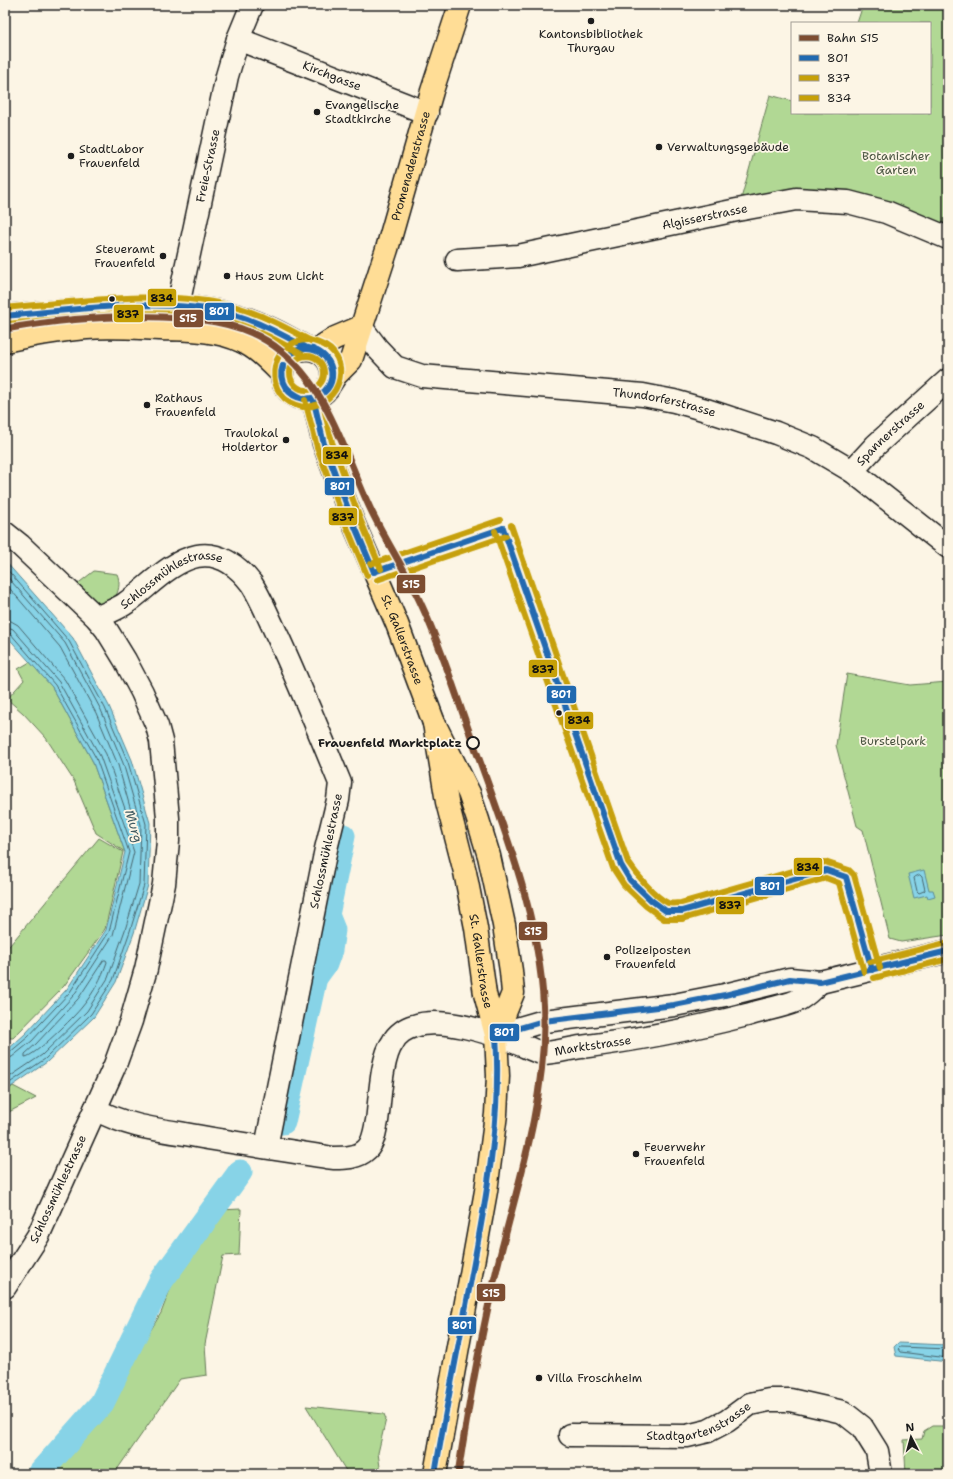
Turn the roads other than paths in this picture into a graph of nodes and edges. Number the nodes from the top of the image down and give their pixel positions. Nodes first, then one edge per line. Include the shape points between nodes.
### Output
1 (252, 5) edge
2 (460, 5) edge
3 (238, 39) junction
4 (427, 114) junction
5 (948, 238) edge
6 (457, 260) dead end
7 (179, 306) junction
8 (5, 316) edge
9 (361, 327) junction
10 (173, 329) junction
11 (5, 341) edge
12 (312, 349) junction
13 (281, 374) junction
14 (948, 380) edge
15 (330, 384) junction
16 (313, 398) junction
17 (852, 472) junction
18 (5, 533) edge
19 (948, 547) edge
20 (97, 618) junction
21 (434, 723) junction
22 (948, 952) edge
23 (820, 982) junction
24 (496, 1035) junction
25 (95, 1109) junction
26 (266, 1147) junction
27 (5, 1287) edge
28 (570, 1435) dead end
29 (435, 1474) edge
30 (881, 1474) edge

1 - 3 street, Freie-Strasse
2 - 4 main road, Promenadenstrasse
3 - 4 street, Kirchgasse
3 - 7 street, Freie-Strasse via 227,76
4 - 9 main road, Promenadenstrasse
5 - 6 street, Algisserstrasse via 886,212 848,202 796,199 518,256
7 - 8 main road via 92,308
7 - 10 street, Freie-Strasse
7 - 12 main road via 212,309 244,318
9 - 12 main road
9 - 15 main road, Promenadenstrasse via 351,360
9 - 17 street, Thundorferstrasse via 395,367 422,376 643,395 674,401 776,433 813,448
10 - 11 main road via 87,328
10 - 13 main road via 207,331 242,341 261,354
12 - 13 main road via 296,350 283,364
12 - 15 main road via 324,354 329,361 332,370
13 - 16 main road via 282,381 290,393 305,399
14 - 17 street, Spannerstrasse via 876,444
15 - 16 main road via 320,395
16 - 21 main road, St. Gallerstrasse via 324,444 353,522 397,624
17 - 19 street, Thundorferstrasse
18 - 20 street, Schlossmühlestrasse
20 - 25 street, Schlossmühlestrasse via 125,660 157,726 166,791 168,841 164,884 132,1021
20 - 26 street, Schlossmühlestrasse via 125,604 164,573 196,556 221,558 237,568 251,584 294,672 340,783
21 - 24 main road, St. Gallerstrasse via 448,802 476,928 485,994
21 - 24 main road, St. Gallerstrasse via 469,793 489,856 504,925 513,992
22 - 23 street, Marktstrasse
23 - 24 street, Marktstrasse via 790,979 674,1005 544,1021
23 - 24 street, Marktstrasse via 797,1000 665,1034 606,1044 542,1053
24 - 26 street via 463,1026 436,1023 416,1025 398,1035 386,1057 372,1141 368,1149 359,1155 333,1158
24 - 29 main road, St. Gallerstrasse via 496,1114 486,1191
25 - 26 street via 112,1118 141,1127
25 - 27 street, Schlossmühlestrasse via 38,1236
28 - 30 street, Stadtgartenstrasse via 687,1436 708,1431 750,1404 769,1400 790,1400 843,1412 862,1427 877,1451

